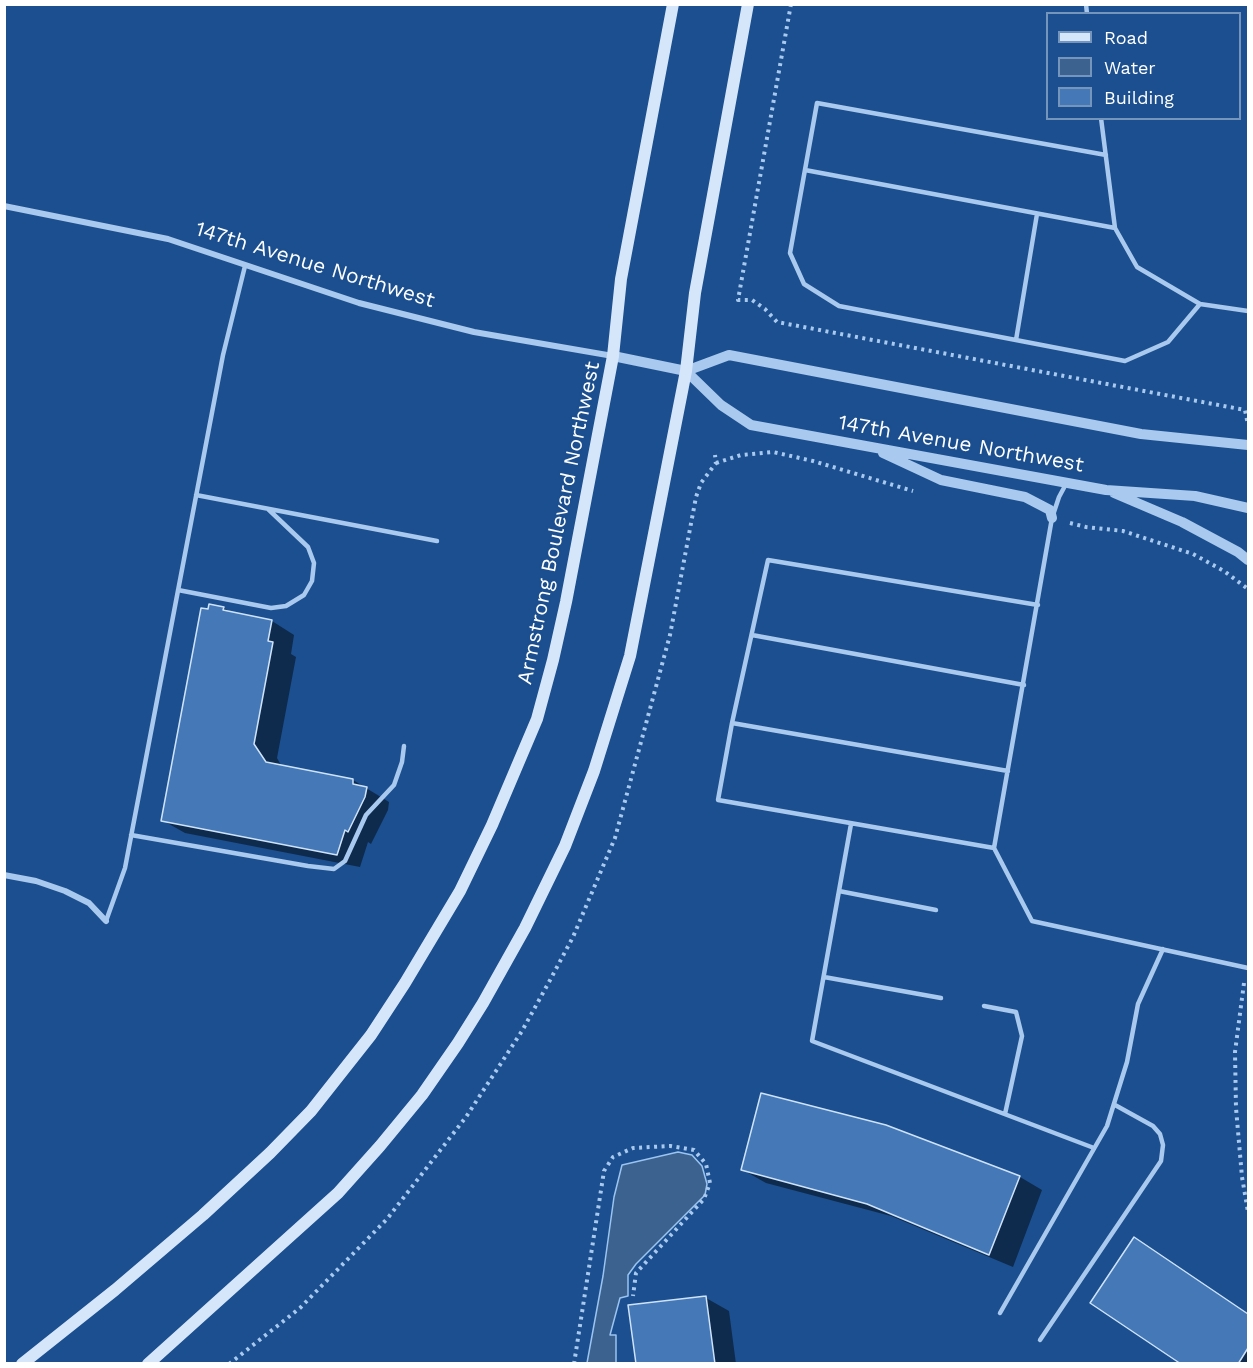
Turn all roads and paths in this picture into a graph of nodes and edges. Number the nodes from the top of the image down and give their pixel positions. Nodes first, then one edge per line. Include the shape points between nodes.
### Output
1 (673, 4) edge
2 (748, 4) edge
3 (791, 4) edge
4 (1101, 120) edge
5 (1106, 155) junction
6 (805, 170) junction
7 (4, 206) edge
8 (1037, 214) junction
9 (1115, 228) junction
10 (245, 266) junction
11 (1200, 304) junction
12 (1248, 312) edge
13 (1016, 340) junction
14 (613, 356) junction
15 (686, 371) junction
16 (1248, 429) edge
17 (1248, 445) edge
18 (869, 447) junction
19 (1067, 483) junction
20 (1106, 490) junction
21 (196, 495) junction
22 (1248, 508) edge
23 (267, 509) junction
24 (1052, 518) junction
25 (437, 541) dead end
26 (1248, 560) edge
27 (178, 590) junction
28 (1038, 605) junction
29 (752, 635) junction
30 (1024, 685) junction
31 (732, 723) junction
32 (404, 746) dead end
33 (1008, 771) junction
34 (851, 824) junction
35 (131, 835) junction
36 (994, 848) junction
37 (4, 875) edge
38 (839, 891) junction
39 (936, 910) dead end
40 (106, 921) joint
41 (1163, 949) junction
42 (1247, 968) edge
43 (824, 977) junction
44 (941, 998) dead end
45 (984, 1006) dead end
46 (1115, 1105) junction
47 (1005, 1114) junction
48 (1094, 1148) junction
49 (1248, 1212) edge
50 (633, 1296) dead end
51 (1000, 1313) dead end
52 (1040, 1340) dead end
53 (22, 1364) edge
54 (148, 1364) edge
55 (574, 1364) edge

1 - 14 main road, Armstrong Boulevard Northwest via 621,279
2 - 15 main road via 695,293
3 - 16 path via 738,300 752,300 777,322 1245,410
4 - 5 lane
5 - 6 lane via 817,103
5 - 9 lane
6 - 8 lane
6 - 13 lane via 790,253 804,284 839,306
7 - 10 street, 147th Avenue Northwest via 168,239
8 - 9 lane
8 - 13 lane
9 - 11 lane via 1137,267
10 - 14 street, 147th Avenue Northwest via 359,303 474,332
10 - 21 lane
11 - 12 lane
11 - 13 lane via 1168,342 1125,361
14 - 15 street, 147th Avenue Northwest
14 - 53 main road, Armstrong Boulevard Northwest via 567,602 540,710 460,891 371,1035 311,1111 203,1215
15 - 17 street, 147th Avenue Northwest via 729,355 1141,434
15 - 18 street, 147th Avenue Northwest via 721,405 751,425
15 - 54 main road via 630,656 594,771 565,846 525,928 458,1043 380,1146 338,1193
18 - 19 street, 147th Avenue Northwest
18 - 24 street via 941,480 1025,498 1050,510
19 - 20 street, 147th Avenue Northwest
19 - 24 lane
20 - 22 street, 147th Avenue Northwest via 1195,496
20 - 26 street via 1182,522
21 - 23 lane
21 - 27 lane
23 - 25 lane
23 - 27 lane via 308,547 314,563 312,582 304,596 286,606 271,608
24 - 28 lane
27 - 35 lane
28 - 29 lane via 768,560
28 - 30 lane
29 - 30 lane
29 - 31 lane
30 - 33 lane
31 - 33 lane
31 - 34 lane via 718,801
32 - 35 lane via 394,785 366,815 345,861 334,869
33 - 36 lane
34 - 36 lane
34 - 38 lane
35 - 40 lane via 125,868
36 - 41 lane via 1032,921
37 - 40 street via 65,891 89,903
38 - 39 lane
38 - 43 lane
41 - 42 lane
41 - 46 lane via 1138,1004
42 - 49 path via 1235,1052 1237,1119
43 - 44 lane
43 - 47 lane via 812,1041
45 - 47 lane via 1016,1012 1022,1036
46 - 48 lane
46 - 52 lane via 1160,1134 1161,1161
47 - 48 lane
48 - 51 lane
50 - 55 path via 636,1274 704,1199 710,1183 706,1164 694,1150 670,1146 633,1148 613,1157 604,1171

